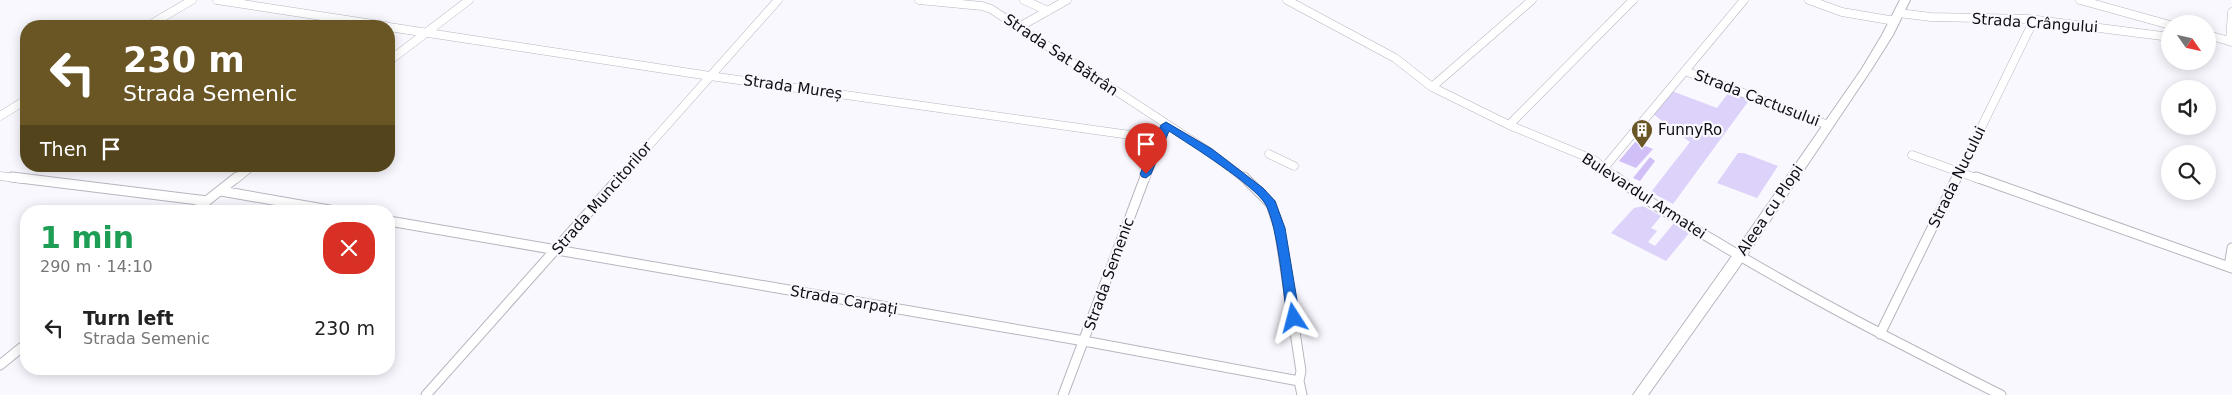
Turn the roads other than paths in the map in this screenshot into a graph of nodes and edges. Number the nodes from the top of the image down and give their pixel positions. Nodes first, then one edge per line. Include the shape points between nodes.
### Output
1 (192, 0) edge
2 (216, 0) edge
3 (469, 0) edge
4 (778, 0) edge
5 (920, 0) edge
6 (1024, 0) edge
7 (1067, 0) edge
8 (1287, 0) edge
9 (1532, 0) edge
10 (1633, 0) edge
11 (1744, 0) edge
12 (1809, 0) edge
13 (1905, 0) edge
14 (2080, 0) edge
15 (1048, 11) junction
16 (2232, 12) edge
17 (1897, 17) junction
18 (2029, 19) junction
19 (158, 20) edge
20 (348, 20) edge
21 (2161, 22) edge
22 (1019, 26) junction
23 (395, 27) edge
24 (426, 32) junction
25 (2161, 36) edge
26 (2216, 39) edge
27 (2231, 42) edge
28 (395, 56) edge
29 (1685, 71) junction
30 (710, 76) junction
31 (1432, 87) junction
32 (20, 104) edge
33 (0, 116) edge
34 (1166, 125) junction
35 (1509, 125) junction
36 (1828, 125) junction
37 (1159, 139) junction
38 (1269, 154) dead end
39 (1912, 155) dead end
40 (1294, 166) dead end
41 (1604, 168) junction
42 (245, 172) edge
43 (1960, 172) junction
44 (0, 176) edge
45 (221, 191) junction
46 (207, 201) junction
47 (202, 205) edge
48 (301, 205) edge
49 (395, 222) edge
50 (2232, 248) edge
51 (556, 250) junction
52 (1739, 256) junction
53 (2230, 267) edge
54 (1880, 334) junction
55 (1084, 341) junction
56 (20, 349) edge
57 (0, 365) edge
58 (1299, 381) junction
59 (426, 395) edge
60 (1063, 395) edge
61 (1302, 395) edge
62 (1640, 395) edge
63 (2001, 395) edge

1 - 19 street
2 - 20 street, Strada Mureș
3 - 24 street
4 - 30 street, Strada Muncitorilor
5 - 22 street, Strada Sat Bătrân via 982,6
6 - 15 street
7 - 15 street
8 - 31 street, Bulevardul Armatei via 1395,58
9 - 31 street
10 - 35 street
11 - 29 street
12 - 17 street, Strada Crângului via 1842,12
13 - 17 street, Aleea cu Plopi
14 - 21 street
15 - 22 street
16 - 27 street
17 - 18 street, Strada Crângului
17 - 36 street, Aleea cu Plopi
18 - 25 street, Strada Crângului
18 - 43 street, Strada Nucului via 2031,26
22 - 34 street, Strada Sat Bătrân
23 - 24 street, Strada Mureș
24 - 28 street
24 - 30 street, Strada Mureș
26 - 27 street
29 - 36 street, Strada Cactusului
29 - 41 street
30 - 37 street, Strada Mureș
30 - 51 street, Strada Muncitorilor
31 - 35 street, Bulevardul Armatei
32 - 33 street
34 - 37 street, Strada Semenic
34 - 58 street, Strada Sat Bătrân via 1241,175 1271,204 1279,228 1294,318 1301,370
35 - 41 street, Bulevardul Armatei via 1594,160
36 - 52 street, Aleea cu Plopi
37 - 55 street, Strada Semenic
38 - 40 street
39 - 43 street
41 - 52 street, Bulevardul Armatei via 1636,193
42 - 45 street
43 - 53 street
43 - 54 street, Strada Nucului
44 - 46 street
45 - 46 street
45 - 48 street
46 - 47 street
49 - 51 street, Strada Carpați
50 - 53 street
51 - 55 street, Strada Carpați
51 - 59 street, Strada Muncitorilor
52 - 54 street, Bulevardul Armatei
52 - 62 street, Aleea cu Plopi
54 - 63 street, Bulevardul Armatei
55 - 58 street, Strada Carpați
55 - 60 street, Strada Semenic
56 - 57 street
58 - 61 street, Strada Sat Bătrân

